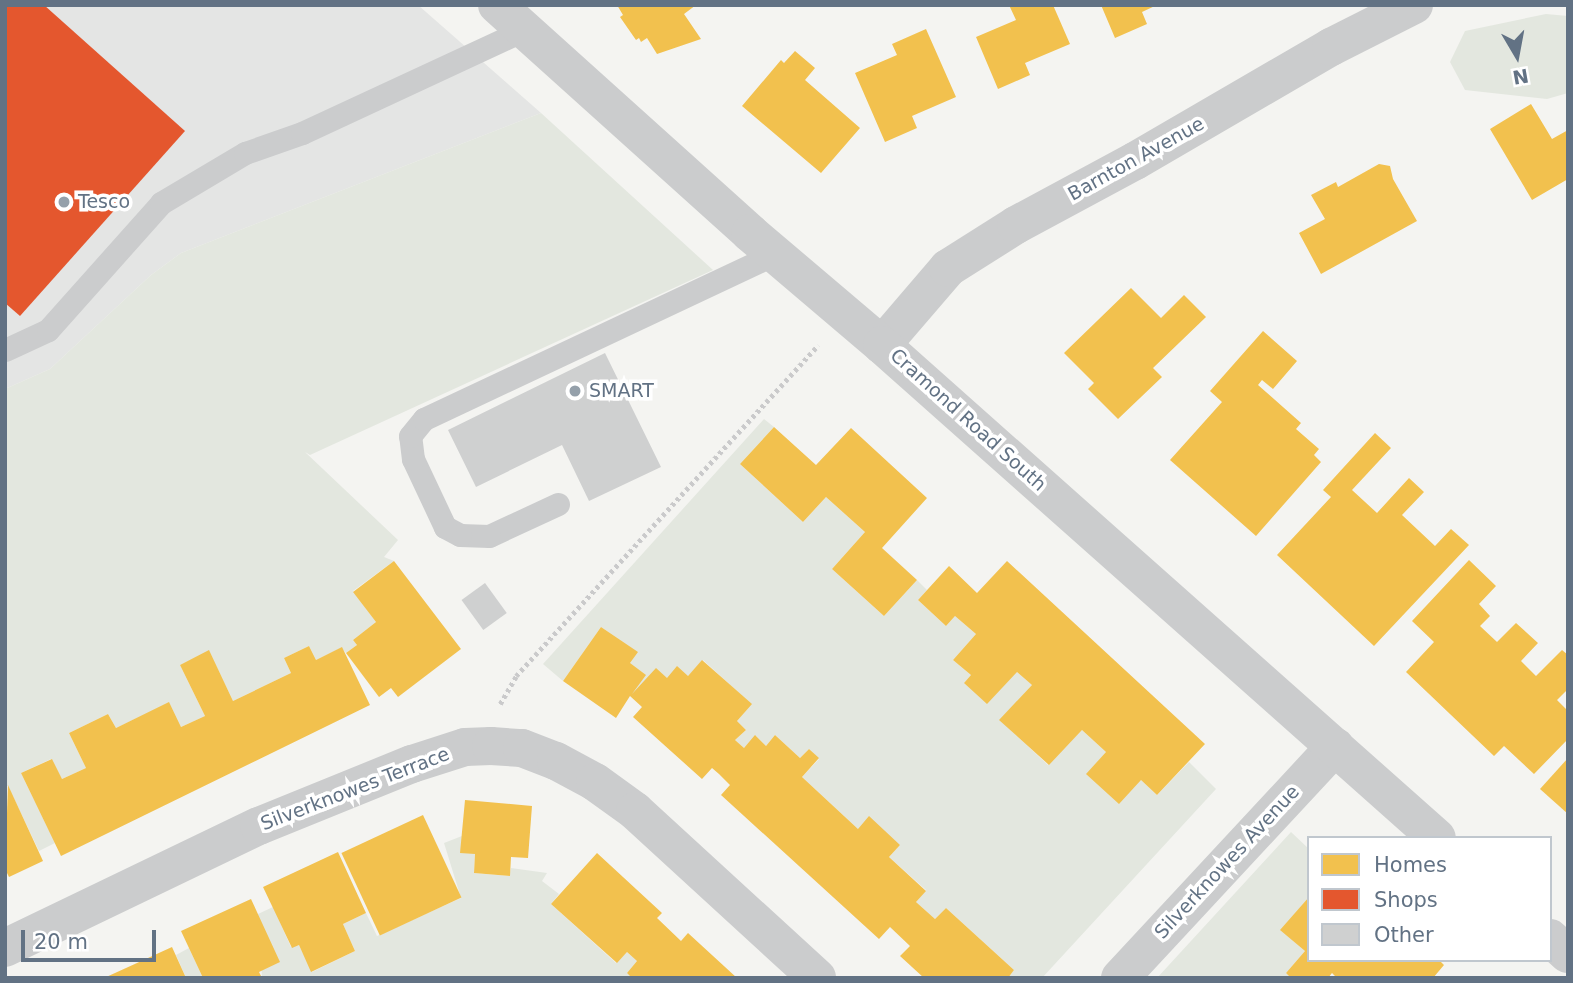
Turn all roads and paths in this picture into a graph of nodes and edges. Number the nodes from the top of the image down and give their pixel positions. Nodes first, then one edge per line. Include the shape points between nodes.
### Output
1 (1414, 5) edge
2 (510, 18) edge
3 (776, 253) junction
4 (846, 314) junction
5 (883, 345) junction
6 (5, 350) edge
7 (558, 504) dead end
8 (491, 746) junction
9 (1335, 747) junction
10 (1435, 836) edge
11 (1552, 940) edge
12 (5, 948) edge
13 (1568, 954) edge
14 (817, 978) edge
15 (1120, 978) edge

1 - 5 street, Barnton Avenue via 1331,47 982,246 948,268
2 - 3 street, Cramond Road South
2 - 6 lane via 302,133 245,153 161,203 48,330
3 - 4 street, Cramond Road South
3 - 7 lane via 424,419 410,436 413,458 445,527 460,535 489,536
4 - 5 street, Cramond Road South
4 - 8 path via 516,676 502,696
5 - 9 street, Cramond Road South
8 - 12 street, Silverknowes Terrace via 465,747 412,764 259,826
8 - 14 street, Silverknowes Terrace via 522,748 595,782 635,811
9 - 10 street, Cramond Road South
9 - 15 street, Silverknowes Avenue
11 - 13 street

